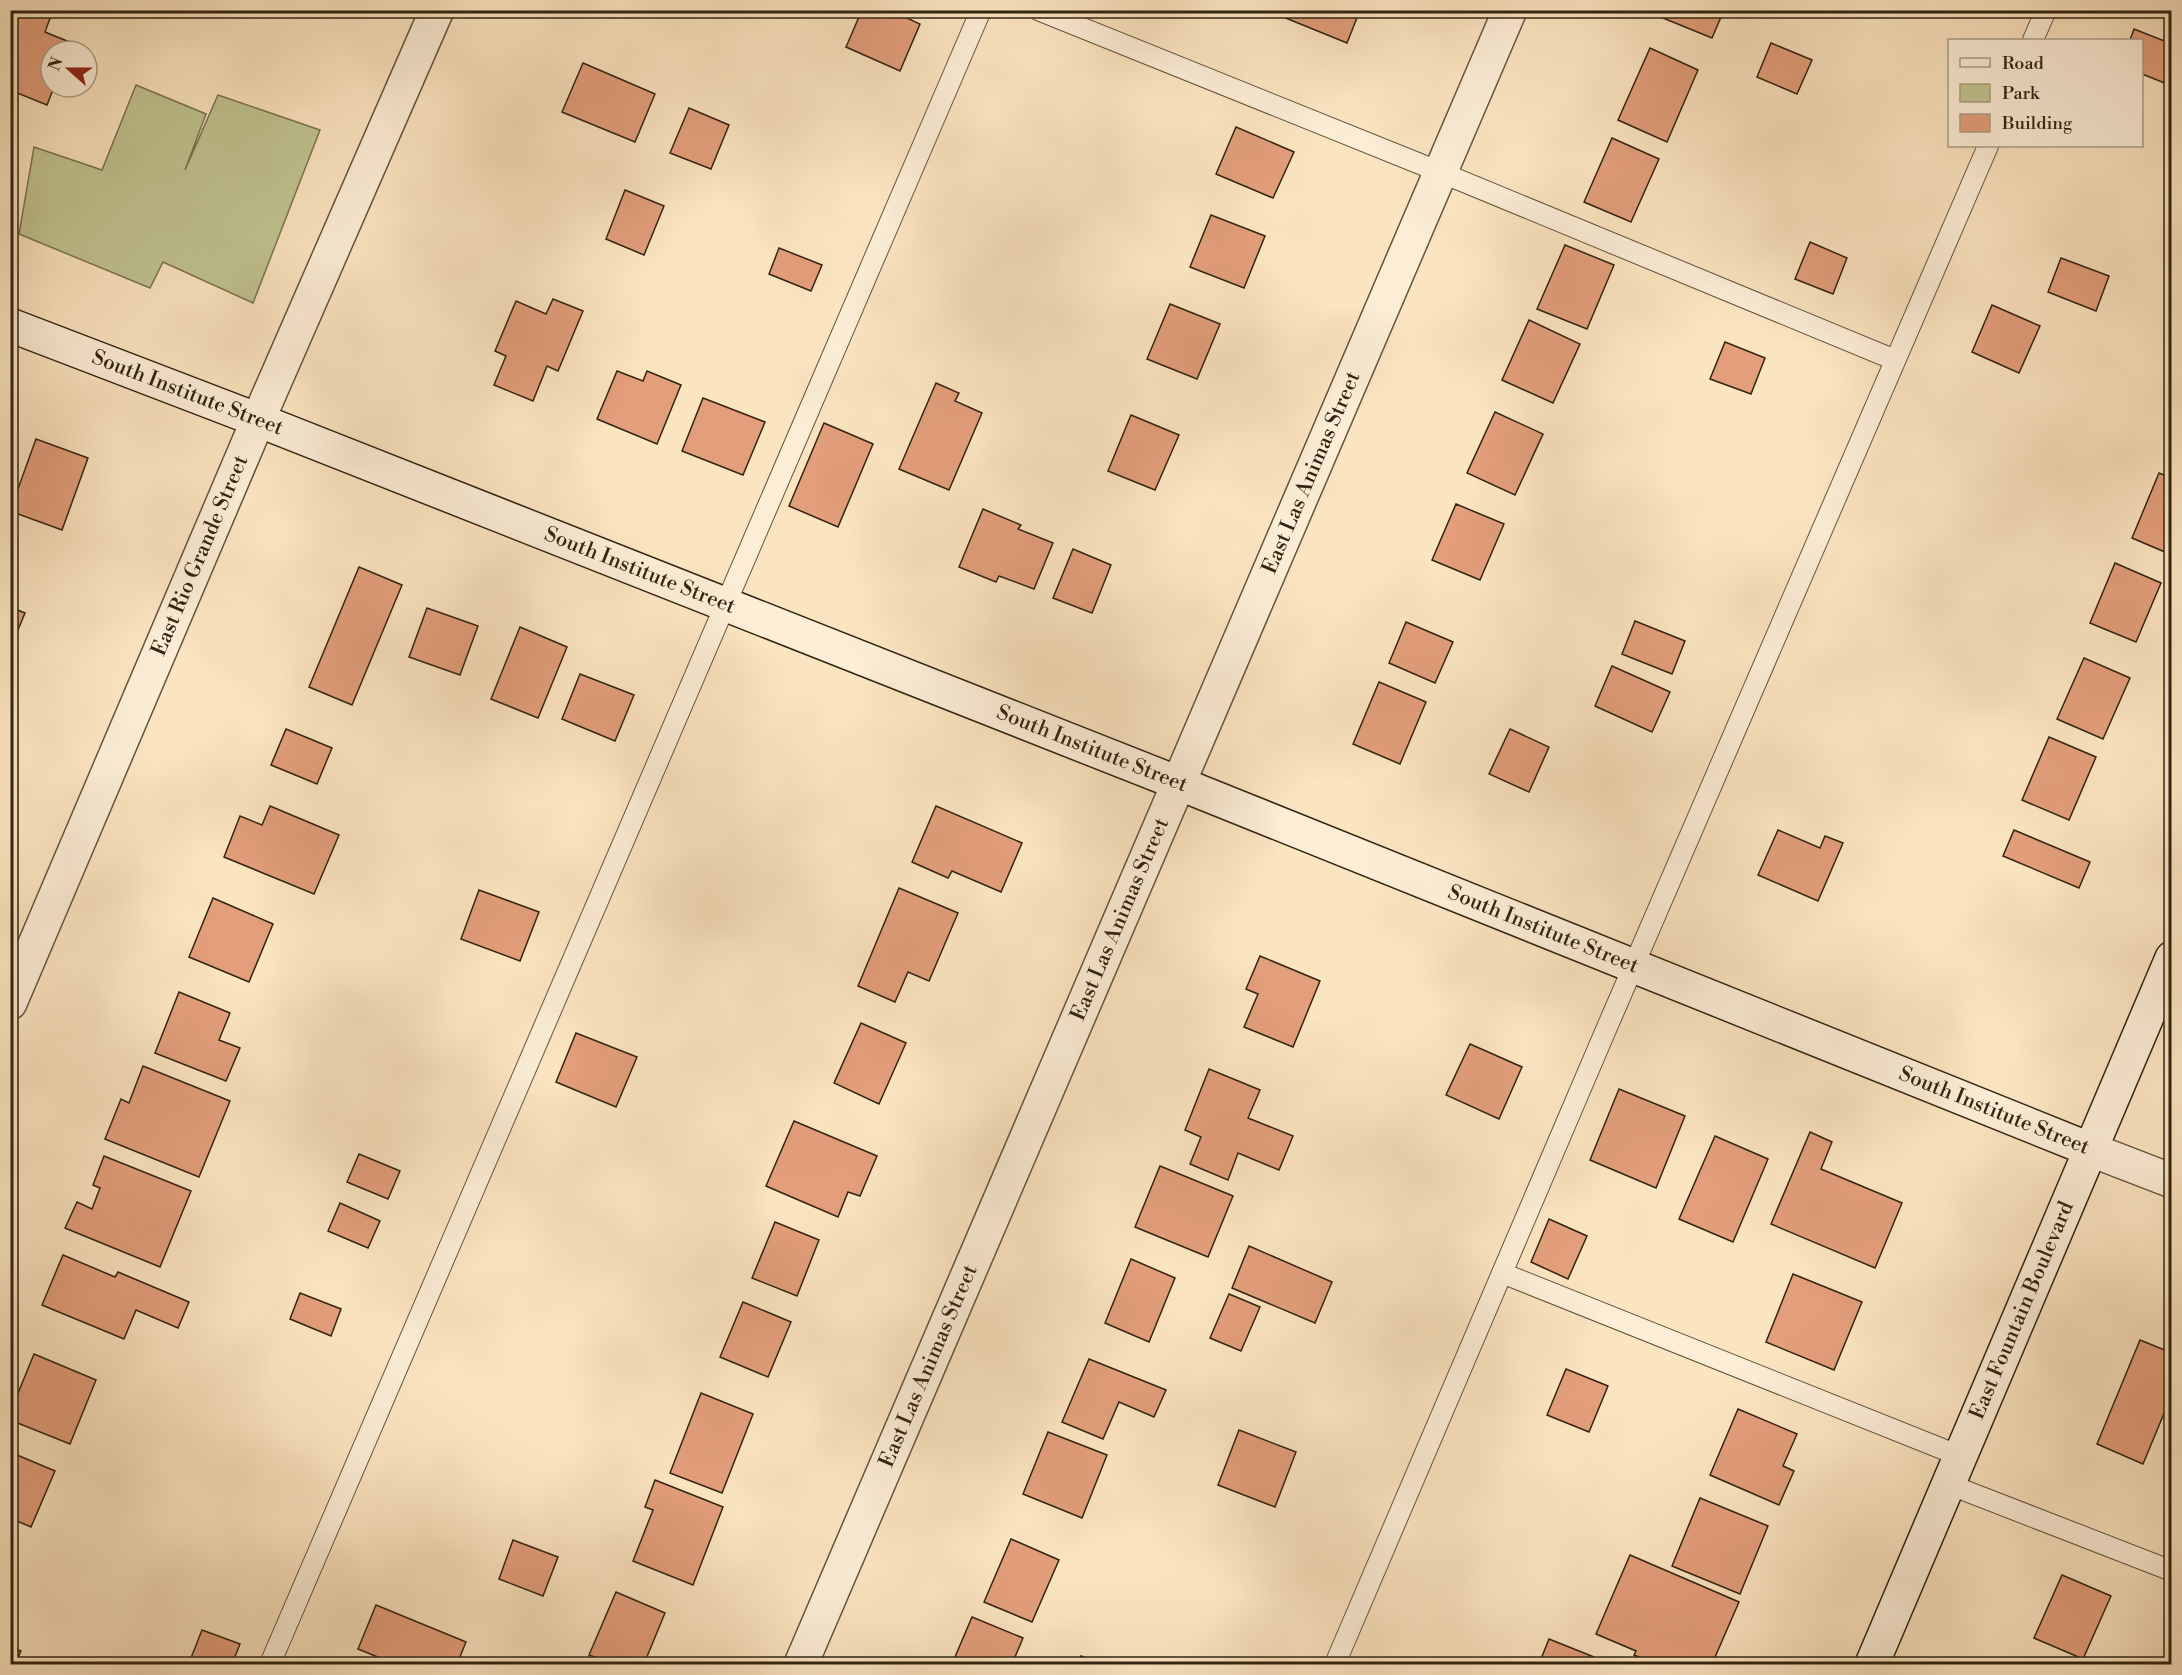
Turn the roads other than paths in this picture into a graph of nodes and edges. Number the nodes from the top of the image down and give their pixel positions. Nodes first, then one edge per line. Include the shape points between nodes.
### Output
1 (437, 10) edge
2 (981, 10) edge
3 (1038, 10) edge
4 (1510, 10) edge
5 (2046, 10) edge
6 (2033, 39) edge
7 (1988, 147) edge
8 (1440, 172) junction
9 (10, 325) edge
10 (1895, 360) junction
11 (258, 420) junction
12 (724, 604) junction
13 (1178, 783) junction
14 (2172, 958) edge
15 (1633, 965) junction
16 (10, 1003) edge
17 (2089, 1149) junction
18 (2172, 1180) edge
19 (1502, 1273) junction
20 (1954, 1470) junction
21 (2172, 1571) edge
22 (270, 1665) edge
23 (801, 1665) edge
24 (1335, 1665) edge
25 (1872, 1665) edge

1 - 11 street, East Rio Grande Street
2 - 12 lane
3 - 8 lane
4 - 8 street, East Las Animas Street
5 - 6 lane
7 - 10 lane
8 - 10 lane
8 - 13 street, East Las Animas Street
9 - 11 street, South Institute Street
10 - 15 lane
11 - 12 street, South Institute Street
11 - 16 street, East Rio Grande Street
12 - 13 street, South Institute Street
12 - 22 lane
13 - 15 street, South Institute Street
13 - 23 street, East Las Animas Street
14 - 17 street, East Fountain Boulevard
15 - 17 street, South Institute Street
15 - 19 lane
17 - 18 street, South Institute Street
17 - 20 street, East Fountain Boulevard
19 - 20 lane
19 - 24 lane
20 - 21 lane
20 - 25 street, East Fountain Boulevard

